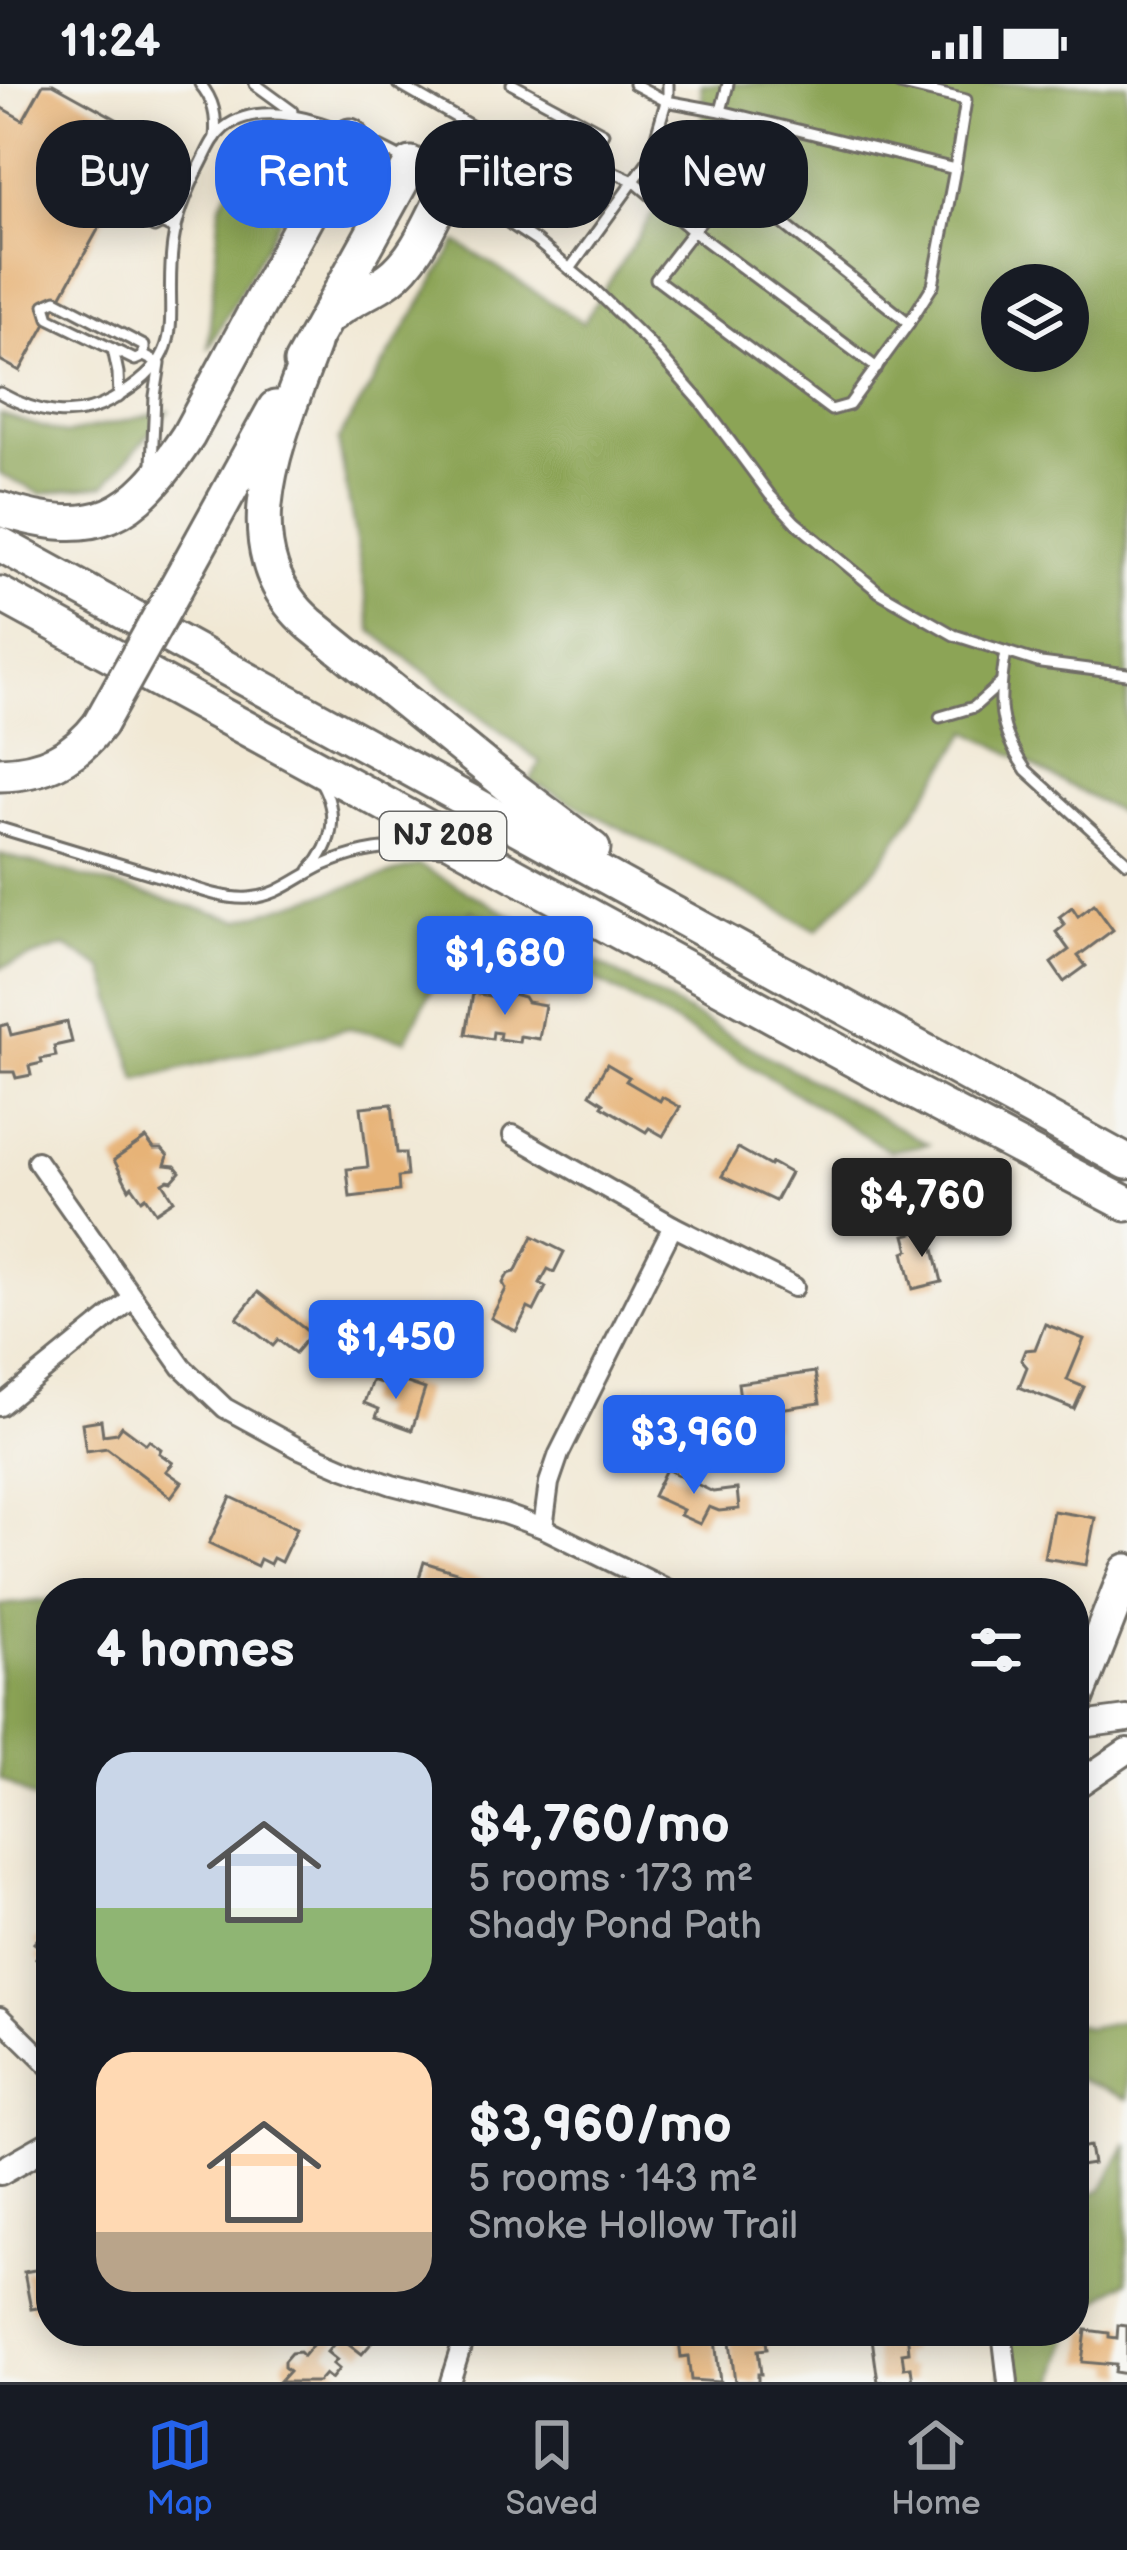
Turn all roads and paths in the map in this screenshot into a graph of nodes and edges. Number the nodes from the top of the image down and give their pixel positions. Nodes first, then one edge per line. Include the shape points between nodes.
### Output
1 (200, 84) edge
2 (255, 84) edge
3 (398, 84) edge
4 (512, 84) edge
5 (634, 84) edge
6 (668, 84) edge
7 (728, 84) edge
8 (898, 84) edge
9 (666, 101) junction
10 (721, 111) junction
11 (308, 117) junction
12 (215, 120) edge
13 (237, 120) edge
14 (315, 120) edge
15 (461, 120) edge
16 (579, 120) edge
17 (215, 138) edge
18 (391, 155) edge
19 (411, 164) junction
20 (415, 166) edge
21 (955, 169) junction
22 (615, 173) edge
23 (634, 181) junction
24 (172, 228) edge
25 (300, 228) edge
26 (426, 228) edge
27 (518, 228) edge
28 (176, 230) junction
29 (693, 231) junction
30 (570, 269) junction
31 (33, 298) dead end
32 (45, 304) junction
33 (909, 323) junction
34 (320, 331) junction
35 (113, 350) junction
36 (144, 356) junction
37 (160, 364) junction
38 (877, 368) junction
39 (0, 394) edge
40 (118, 397) junction
41 (139, 497) junction
42 (0, 508) edge
43 (0, 544) edge
44 (0, 594) edge
45 (1006, 652) junction
46 (1127, 674) edge
47 (1001, 683) junction
48 (940, 717) dead end
49 (301, 758) junction
50 (0, 773) edge
51 (0, 828) edge
52 (485, 859) junction
53 (1127, 862) edge
54 (306, 874) junction
55 (717, 936) junction
56 (857, 1014) junction
57 (887, 1078) junction
58 (513, 1135) dead end
59 (1127, 1137) edge
60 (37, 1161) dead end
61 (1127, 1162) edge
62 (1127, 1204) edge
63 (1127, 1223) edge
64 (673, 1226) junction
65 (794, 1287) dead end
66 (132, 1299) junction
67 (0, 1406) edge
68 (543, 1528) junction
69 (1127, 1571) edge
70 (645, 1578) edge
71 (1089, 1667) edge
72 (1127, 1719) edge
73 (1089, 1724) edge
74 (1127, 1751) edge
75 (1089, 1776) edge
76 (0, 2017) edge
77 (36, 2052) edge
78 (36, 2152) edge
79 (0, 2172) edge
80 (461, 2346) edge
81 (1004, 2346) edge
82 (449, 2382) edge
83 (1008, 2382) edge

1 - 12 lane
2 - 11 lane
3 - 15 lane
4 - 16 lane
5 - 9 lane
6 - 9 lane
7 - 10 lane
8 - 21 lane via 966,100
9 - 10 lane
9 - 23 lane via 649,160
10 - 21 lane
11 - 13 lane via 255,113
11 - 14 lane
17 - 28 lane
18 - 19 lane
19 - 20 lane
19 - 34 highway
21 - 33 lane via 933,285
22 - 23 lane
23 - 29 lane
23 - 30 lane
24 - 28 lane
25 - 41 highway via 188,436
26 - 34 highway via 393,276 353,298
27 - 30 lane
28 - 37 lane
29 - 33 lane via 733,184
29 - 38 lane
29 - 38 lane via 656,279 691,306 831,410 849,405
30 - 45 lane via 676,372 795,522 879,592 954,635
31 - 32 lane
32 - 35 lane via 49,318
32 - 36 lane via 56,300 144,346
33 - 38 lane
34 - 50 highway, bridge via 100,724 60,761
34 - 55 highway via 282,430 266,501 266,552 283,594 491,771
35 - 36 lane
35 - 40 lane
36 - 37 lane
37 - 40 lane
37 - 41 lane via 150,474
39 - 40 lane via 66,414
41 - 42 highway via 76,524
43 - 55 highway, NJ 208
44 - 49 highway, NJ 208
45 - 46 lane
45 - 47 lane
47 - 48 lane via 974,706
47 - 53 lane via 1004,733 1026,770
49 - 52 highway, NJ 208
49 - 54 lane via 333,813 328,844
51 - 54 lane via 245,898 267,896
52 - 54 lane via 387,847
52 - 57 highway, NJ 208
55 - 56 highway, NJ 208
56 - 59 highway
56 - 61 highway, NJ 208
57 - 62 highway, NJ 208
57 - 63 highway
58 - 64 street
60 - 66 street
64 - 65 street
64 - 68 street via 559,1454
66 - 67 street
66 - 68 street via 201,1388 253,1424 344,1468
68 - 70 street
69 - 71 highway
72 - 73 street
74 - 75 street
76 - 77 street
78 - 79 street
80 - 82 street
81 - 83 street

